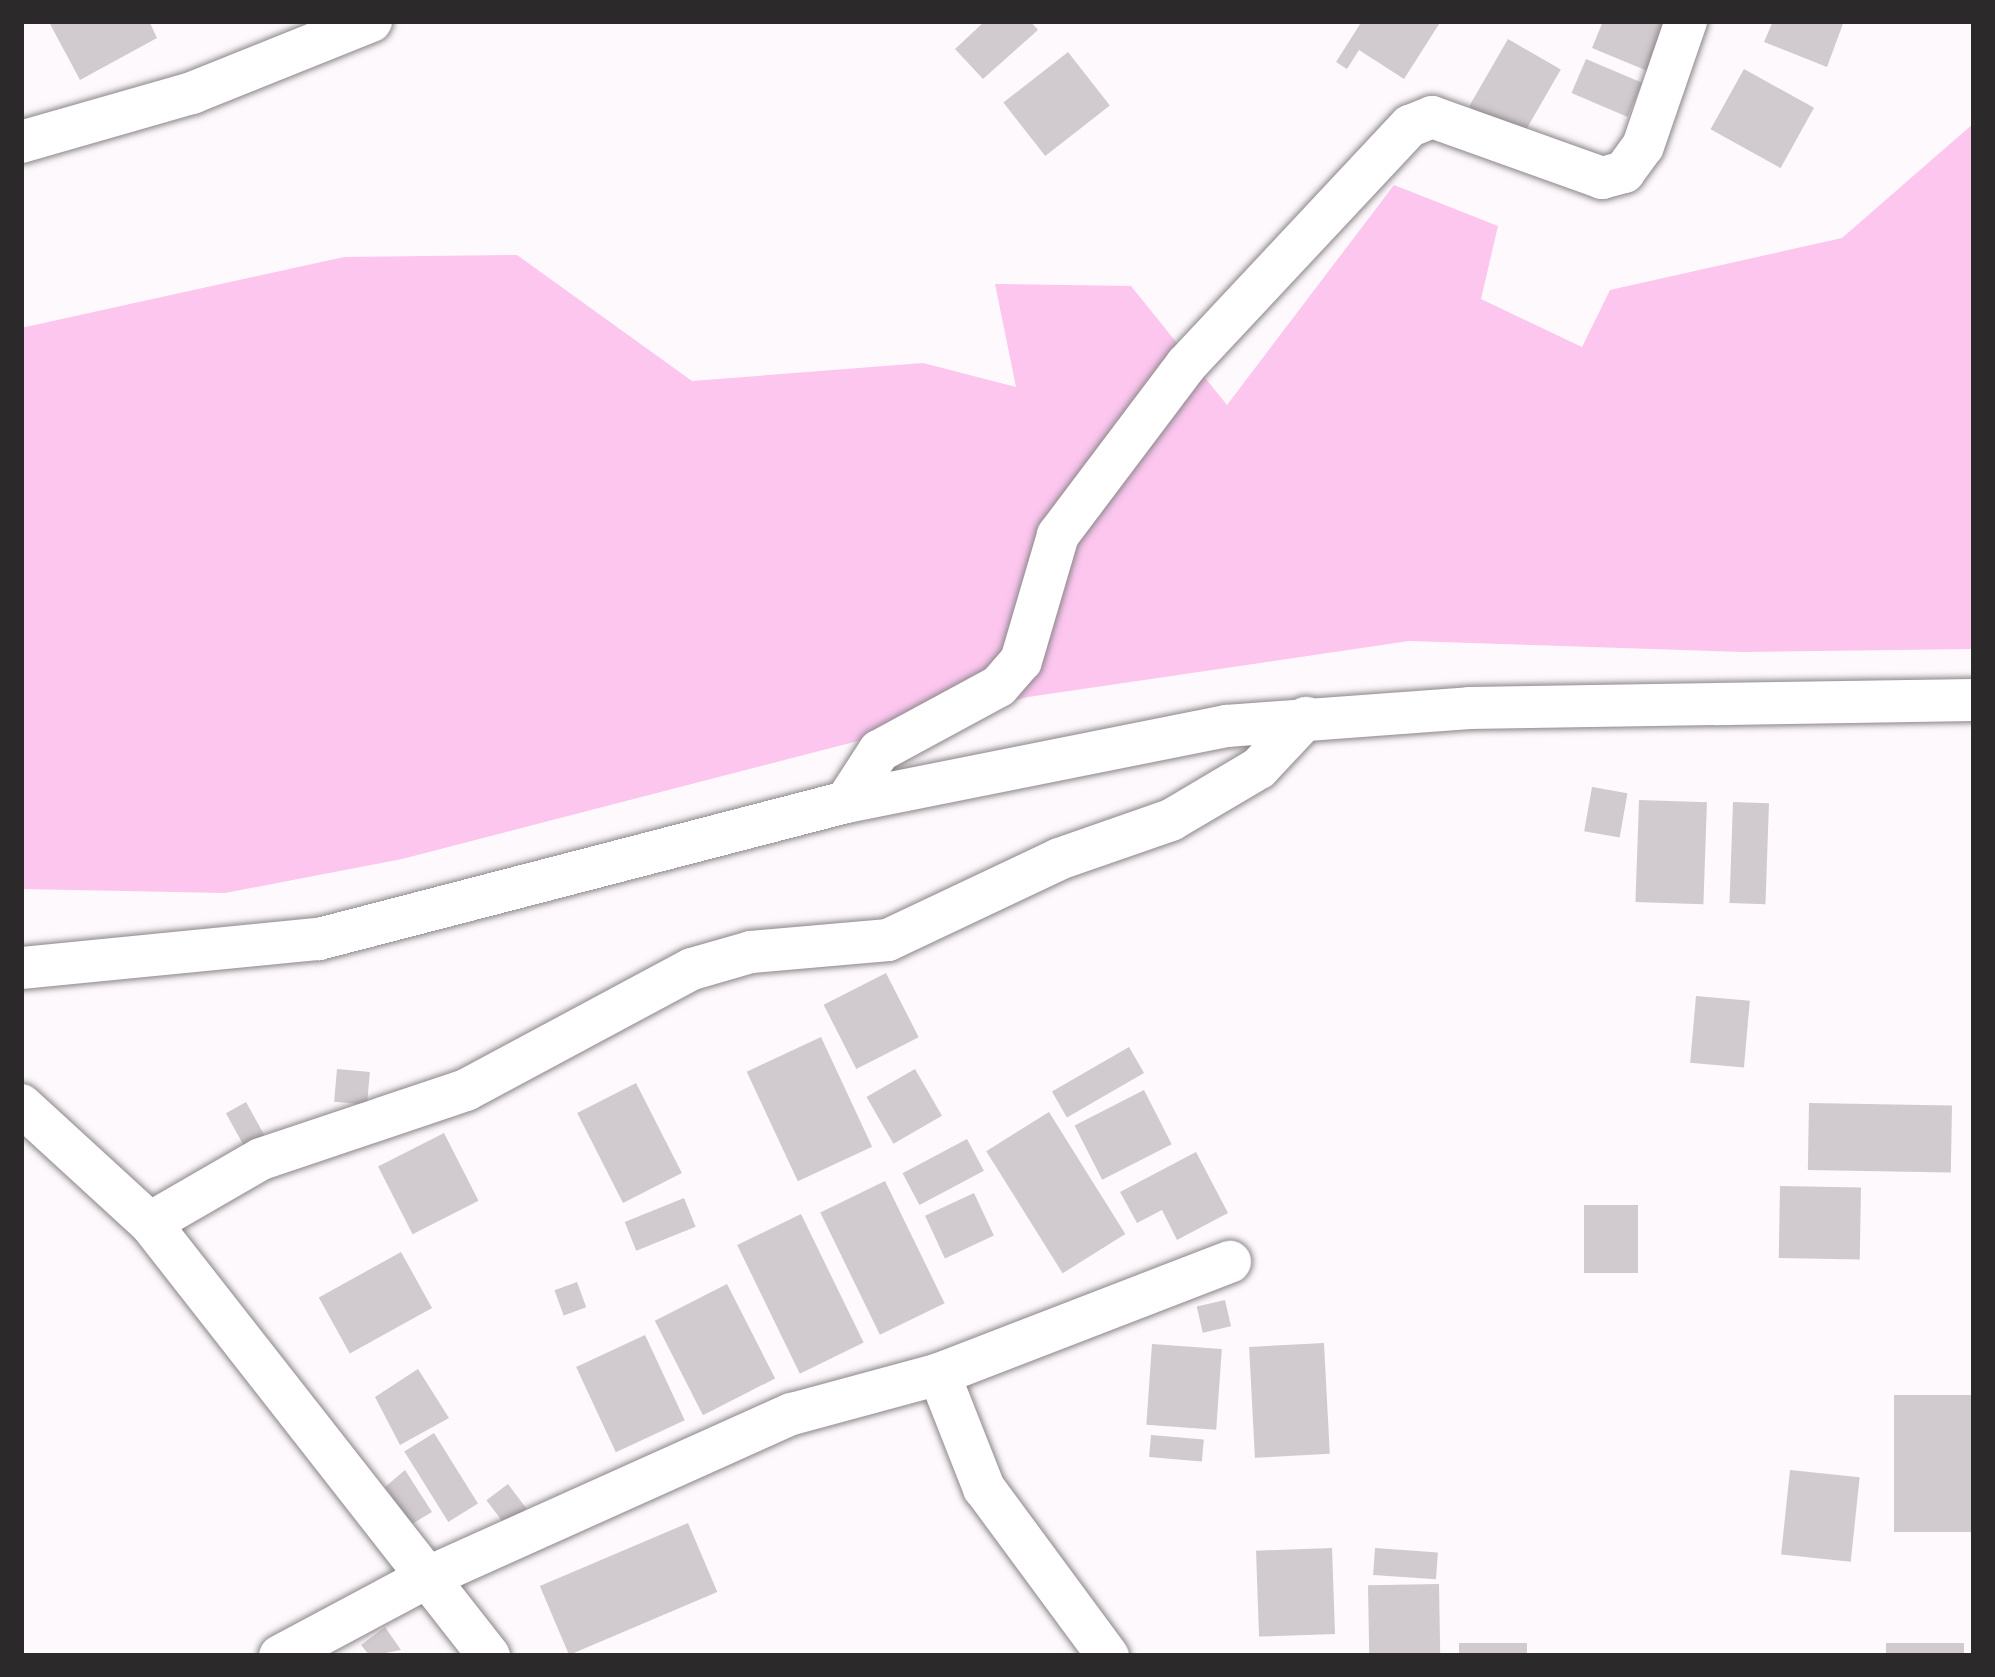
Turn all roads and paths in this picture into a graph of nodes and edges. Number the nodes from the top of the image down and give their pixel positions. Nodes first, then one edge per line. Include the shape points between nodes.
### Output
1 (371, 21) edge
2 (1686, 21) edge
3 (21, 142) edge
4 (1974, 700) edge
5 (1306, 718) junction
6 (846, 802) junction
7 (21, 968) edge
8 (27, 1117) edge
9 (150, 1223) junction
10 (1230, 1262) dead end
11 (939, 1374) junction
12 (424, 1579) junction
13 (280, 1656) edge
14 (489, 1656) edge
15 (1108, 1656) edge

1 - 3 street via 192,93
2 - 6 street via 1643,146 1624,172 1601,178 1432,117 1410,126 1186,365 1058,535 1022,661 999,686 879,751
4 - 5 street
5 - 6 street via 1226,726
5 - 9 street via 1259,768 1171,820 1058,859 888,940 751,952 692,969 466,1090 260,1159
6 - 7 street via 320,939
8 - 9 street
9 - 12 street
10 - 11 street
11 - 12 street via 792,1414
11 - 15 street via 984,1488
12 - 13 street
12 - 14 street

